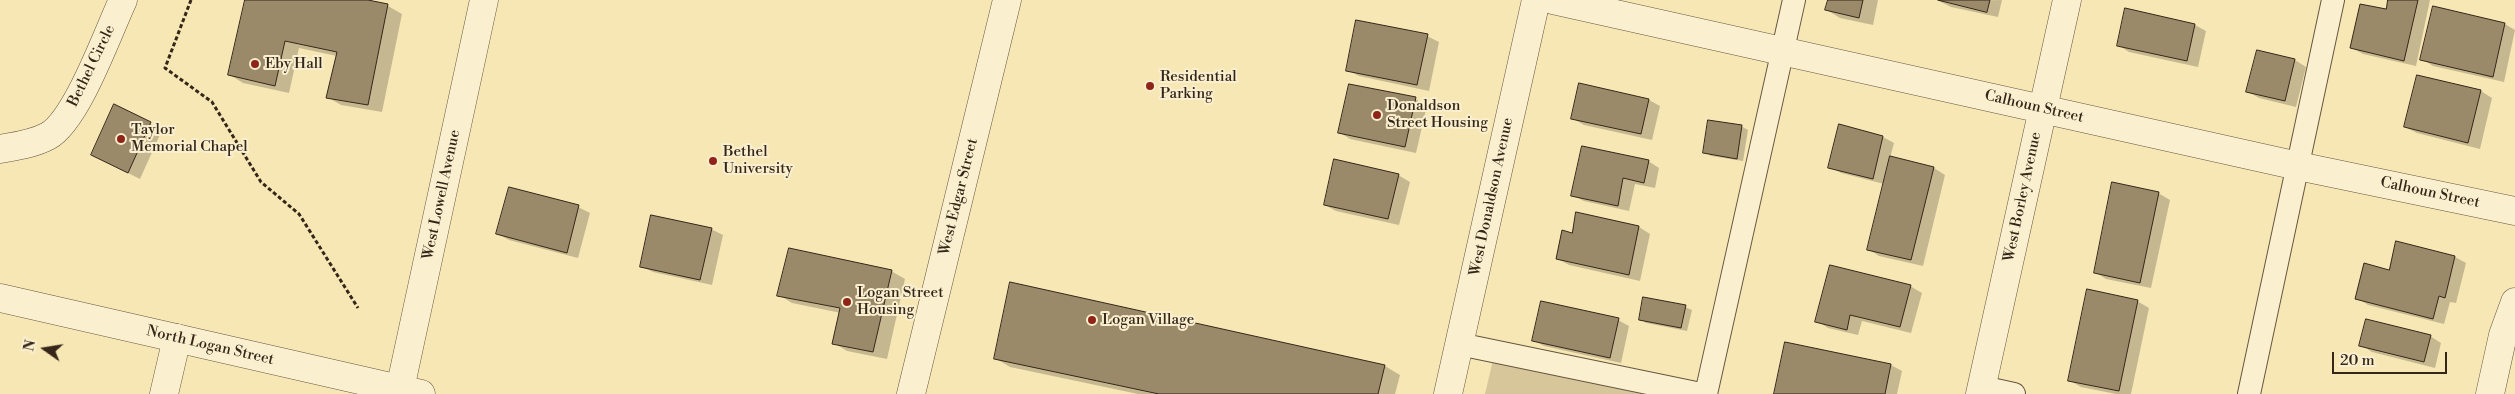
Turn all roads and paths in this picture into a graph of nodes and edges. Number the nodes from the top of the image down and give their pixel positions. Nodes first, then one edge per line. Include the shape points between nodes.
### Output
1 (123, 0) edge
2 (191, 0) edge
3 (484, 0) edge
4 (1007, 0) edge
5 (1536, 0) edge
6 (1553, 0) edge
7 (1794, 0) edge
8 (2066, 0) edge
9 (2333, 0) edge
10 (1783, 50) junction
11 (2042, 109) junction
12 (0, 149) edge
13 (2298, 166) junction
14 (2515, 212) edge
15 (0, 298) edge
16 (2515, 302) edge
17 (358, 308) dead end
18 (177, 338) junction
19 (1460, 344) junction
20 (1981, 390) edge
21 (411, 392) edge
22 (164, 394) edge
23 (911, 394) edge
24 (1448, 394) edge
25 (1701, 394) edge
26 (1706, 394) edge
27 (2014, 394) edge
28 (2249, 394) edge
29 (2490, 394) edge

1 - 12 street, Bethel Circle via 81,93 64,121 49,136
2 - 17 path via 164,68 212,102 261,182 299,214
3 - 21 street, West Lowell Avenue
4 - 23 street, West Edgar Street
5 - 19 street, West Donaldson Avenue
6 - 10 street, Calhoun Street
7 - 10 lane
8 - 11 street, West Borley Avenue
9 - 13 lane
10 - 11 street, Calhoun Street
10 - 26 lane
11 - 13 street, Calhoun Street
11 - 20 street, West Borley Avenue
13 - 14 street, Calhoun Street
13 - 28 lane
15 - 18 street, North Logan Street
16 - 29 street via 2502,335
18 - 21 street, North Logan Street
18 - 22 street
19 - 24 street, West Donaldson Avenue
19 - 25 lane
20 - 27 lane

